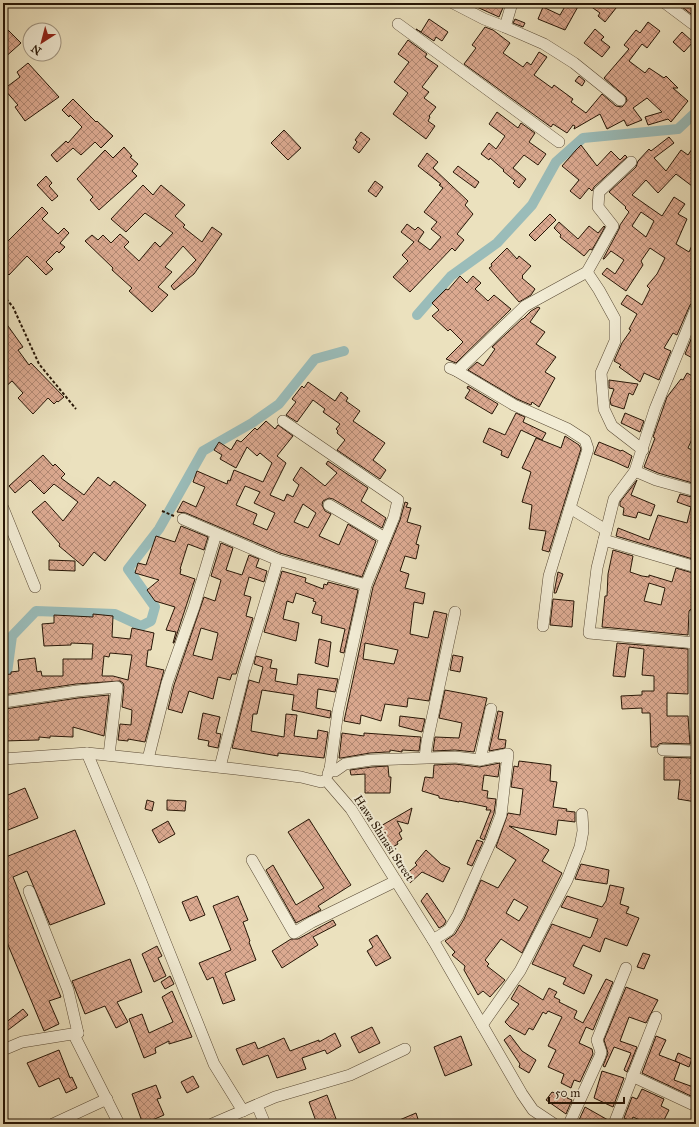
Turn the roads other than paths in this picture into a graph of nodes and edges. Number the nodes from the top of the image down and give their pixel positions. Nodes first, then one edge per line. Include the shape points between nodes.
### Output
1 (453, 3) edge
2 (512, 3) edge
3 (665, 3) edge
4 (398, 24) dead end
5 (693, 24) dead end
6 (505, 27) junction
7 (620, 100) dead end
8 (559, 142) dead end
9 (631, 162) dead end
10 (587, 272) junction
11 (696, 308) edge
12 (283, 421) dead end
13 (643, 450) junction
14 (635, 471) junction
15 (696, 491) edge
16 (329, 505) dead end
17 (3, 508) edge
18 (570, 508) junction
19 (183, 519) dead end
20 (216, 534) junction
21 (605, 535) junction
22 (385, 538) junction
23 (278, 560) junction
24 (696, 567) edge
25 (366, 586) junction
26 (35, 587) dead end
27 (455, 612) dead end
28 (695, 614) edge
29 (543, 626) dead end
30 (695, 643) edge
31 (4, 702) edge
32 (491, 709) dead end
33 (696, 740) edge
34 (663, 750) dead end
35 (696, 751) edge
36 (87, 753) junction
37 (109, 755) junction
38 (425, 757) junction
39 (3, 759) edge
40 (148, 759) junction
41 (480, 760) junction
42 (220, 767) junction
43 (330, 769) junction
44 (326, 780) junction
45 (582, 814) dead end
46 (252, 860) dead end
47 (396, 881) junction
48 (29, 891) dead end
49 (433, 940) junction
50 (626, 968) dead end
51 (656, 1017) dead end
52 (482, 1025) junction
53 (78, 1033) junction
54 (405, 1049) dead end
55 (3, 1050) edge
56 (632, 1076) junction
57 (107, 1099) junction
58 (257, 1105) junction
59 (696, 1106) edge
60 (243, 1111) junction
61 (53, 1124) edge
62 (119, 1124) edge
63 (212, 1124) edge
64 (265, 1124) edge
65 (554, 1124) edge
66 (569, 1124) edge
67 (614, 1124) edge

1 - 6 street
2 - 6 street
3 - 5 street
4 - 8 street
6 - 7 street via 544,44 574,63
9 - 10 street via 599,192 598,207 613,226
10 - 13 street via 615,319 615,342 601,372 604,409 612,426
10 - 18 street via 525,306 454,370 514,405 568,429 585,440 588,449
11 - 13 street via 655,409
12 - 22 street via 398,500
13 - 14 street
14 - 15 street via 656,480
14 - 21 street via 614,499
16 - 22 street
17 - 26 street
18 - 21 street
18 - 29 street via 549,576
19 - 20 street
20 - 23 street
20 - 40 street via 167,683
21 - 24 street
21 - 30 street via 597,568 589,633
22 - 25 street
23 - 25 street
23 - 42 street via 244,673
25 - 43 street via 338,711
27 - 38 street
28 - 30 street
30 - 33 street
31 - 37 street via 77,690 117,687
32 - 41 street
34 - 35 street
36 - 37 street
36 - 39 street
36 - 60 street via 214,1064
37 - 40 street
38 - 41 street
38 - 43 street via 370,760 345,764 335,771
40 - 42 street
41 - 49 street via 508,754 501,815 458,915 449,930
42 - 44 street via 301,777 321,782
43 - 44 street
44 - 47 street, Hawa Shinasi Street via 351,809
45 - 52 street via 583,831 580,847 567,880 520,971
46 - 47 street via 294,933
47 - 49 street, Hawa Shinasi Street
48 - 53 street via 68,990
49 - 52 street, Hawa Shinasi Street
50 - 66 street via 597,1040 600,1056
51 - 56 street
52 - 65 street, Hawa Shinasi Street via 533,1110
53 - 55 street via 22,1042
53 - 57 street via 74,1035
54 - 58 street via 350,1075 275,1097
56 - 59 street
56 - 67 street
57 - 61 street
57 - 62 street
58 - 60 street
58 - 64 street
60 - 63 street

